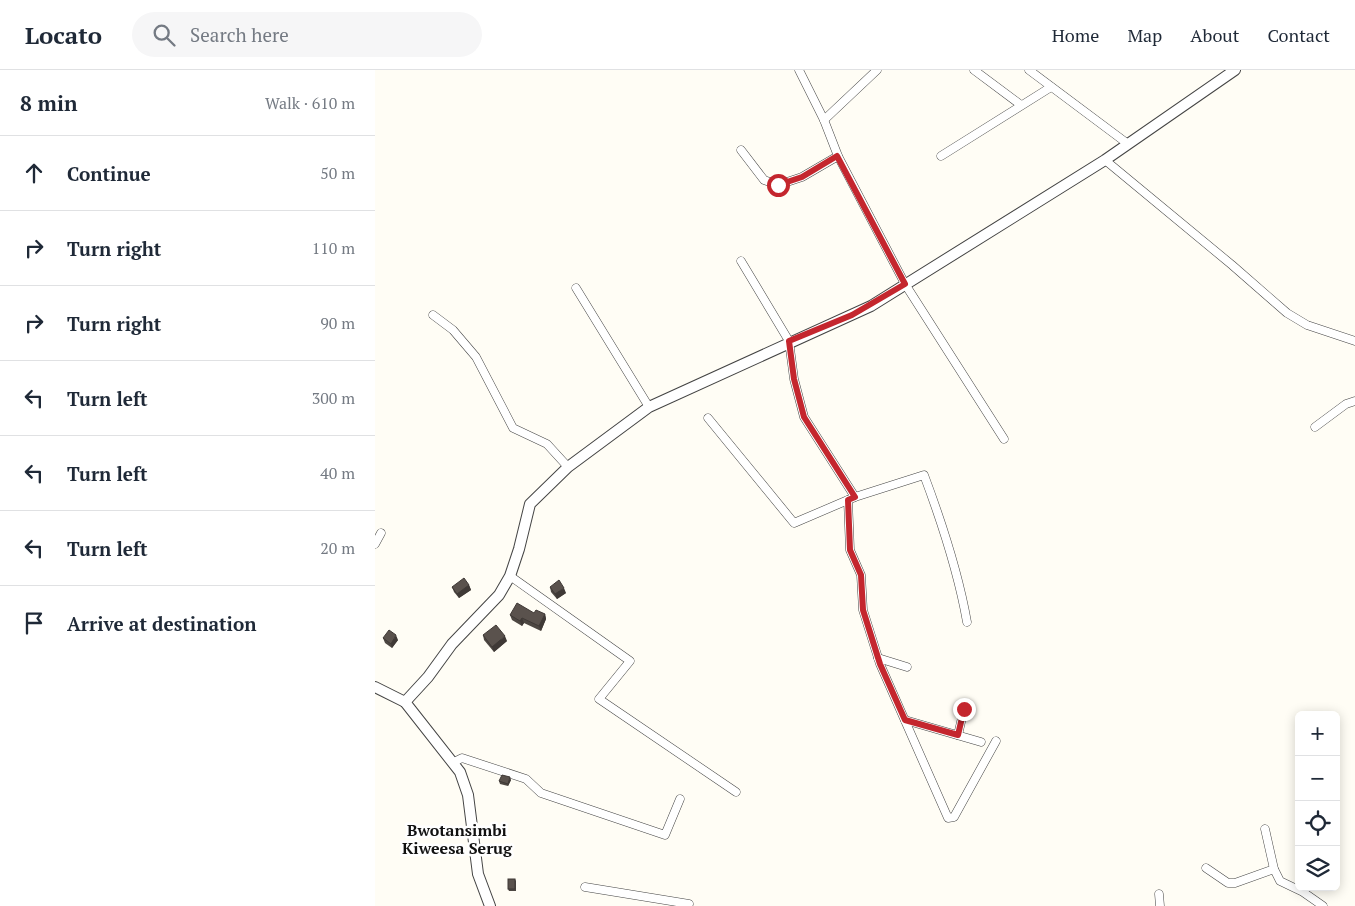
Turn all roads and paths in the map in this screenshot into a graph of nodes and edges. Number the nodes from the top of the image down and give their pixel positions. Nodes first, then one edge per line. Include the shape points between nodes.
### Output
1 (799, 70) edge
2 (877, 70) edge
3 (974, 70) edge
4 (1029, 70) edge
5 (1235, 70) edge
6 (1051, 87) junction
7 (1021, 105) junction
8 (824, 120) junction
9 (1128, 144) junction
10 (741, 150) dead end
11 (837, 156) junction
12 (941, 156) dead end
13 (1105, 160) junction
14 (741, 261) dead end
15 (905, 284) junction
16 (576, 288) dead end
17 (433, 315) dead end
18 (789, 341) junction
19 (1355, 341) edge
20 (1355, 401) edge
21 (649, 407) junction
22 (708, 418) dead end
23 (1315, 427) dead end
24 (1004, 439) dead end
25 (568, 467) junction
26 (851, 499) junction
27 (381, 533) dead end
28 (375, 544) edge
29 (510, 576) junction
30 (967, 622) dead end
31 (878, 658) junction
32 (907, 667) dead end
33 (375, 687) edge
34 (405, 702) junction
35 (964, 709) dead end
36 (905, 720) junction
37 (958, 735) junction
38 (996, 741) dead end
39 (981, 742) dead end
40 (454, 762) junction
41 (736, 792) dead end
42 (680, 799) dead end
43 (1265, 829) dead end
44 (1206, 868) dead end
45 (1273, 869) junction
46 (585, 887) dead end
47 (1159, 894) dead end
48 (490, 906) edge
49 (688, 906) edge
50 (1160, 906) edge
51 (1323, 906) edge

1 - 8 street
2 - 8 street
3 - 7 street
4 - 6 street
5 - 9 street
6 - 7 street
6 - 9 street
7 - 12 street
8 - 11 street
9 - 13 street
10 - 11 street via 764,180 778,185 802,177
11 - 15 street
13 - 15 street
13 - 19 street via 1287,313 1307,325
14 - 18 street
15 - 18 street via 852,315
15 - 24 street
16 - 21 street
17 - 25 street via 453,330 476,357 513,428 547,444
18 - 21 street
18 - 26 street via 804,417
20 - 23 street
21 - 25 street
22 - 26 street via 794,523
25 - 29 street via 529,504
26 - 30 street via 924,475 960,582
26 - 31 street via 850,550 861,575 863,610
27 - 28 street
29 - 34 street via 499,595 452,644
29 - 41 street via 629,661 599,698
31 - 32 street
31 - 36 street
33 - 34 street
34 - 40 street
35 - 37 street
36 - 37 street
36 - 38 street via 948,818 954,817
37 - 39 street
40 - 42 street via 462,758 526,779 541,793 665,835
40 - 48 street via 468,795 478,874
43 - 45 street
44 - 45 street via 1227,883
45 - 51 street via 1280,881
46 - 49 street
47 - 50 street

